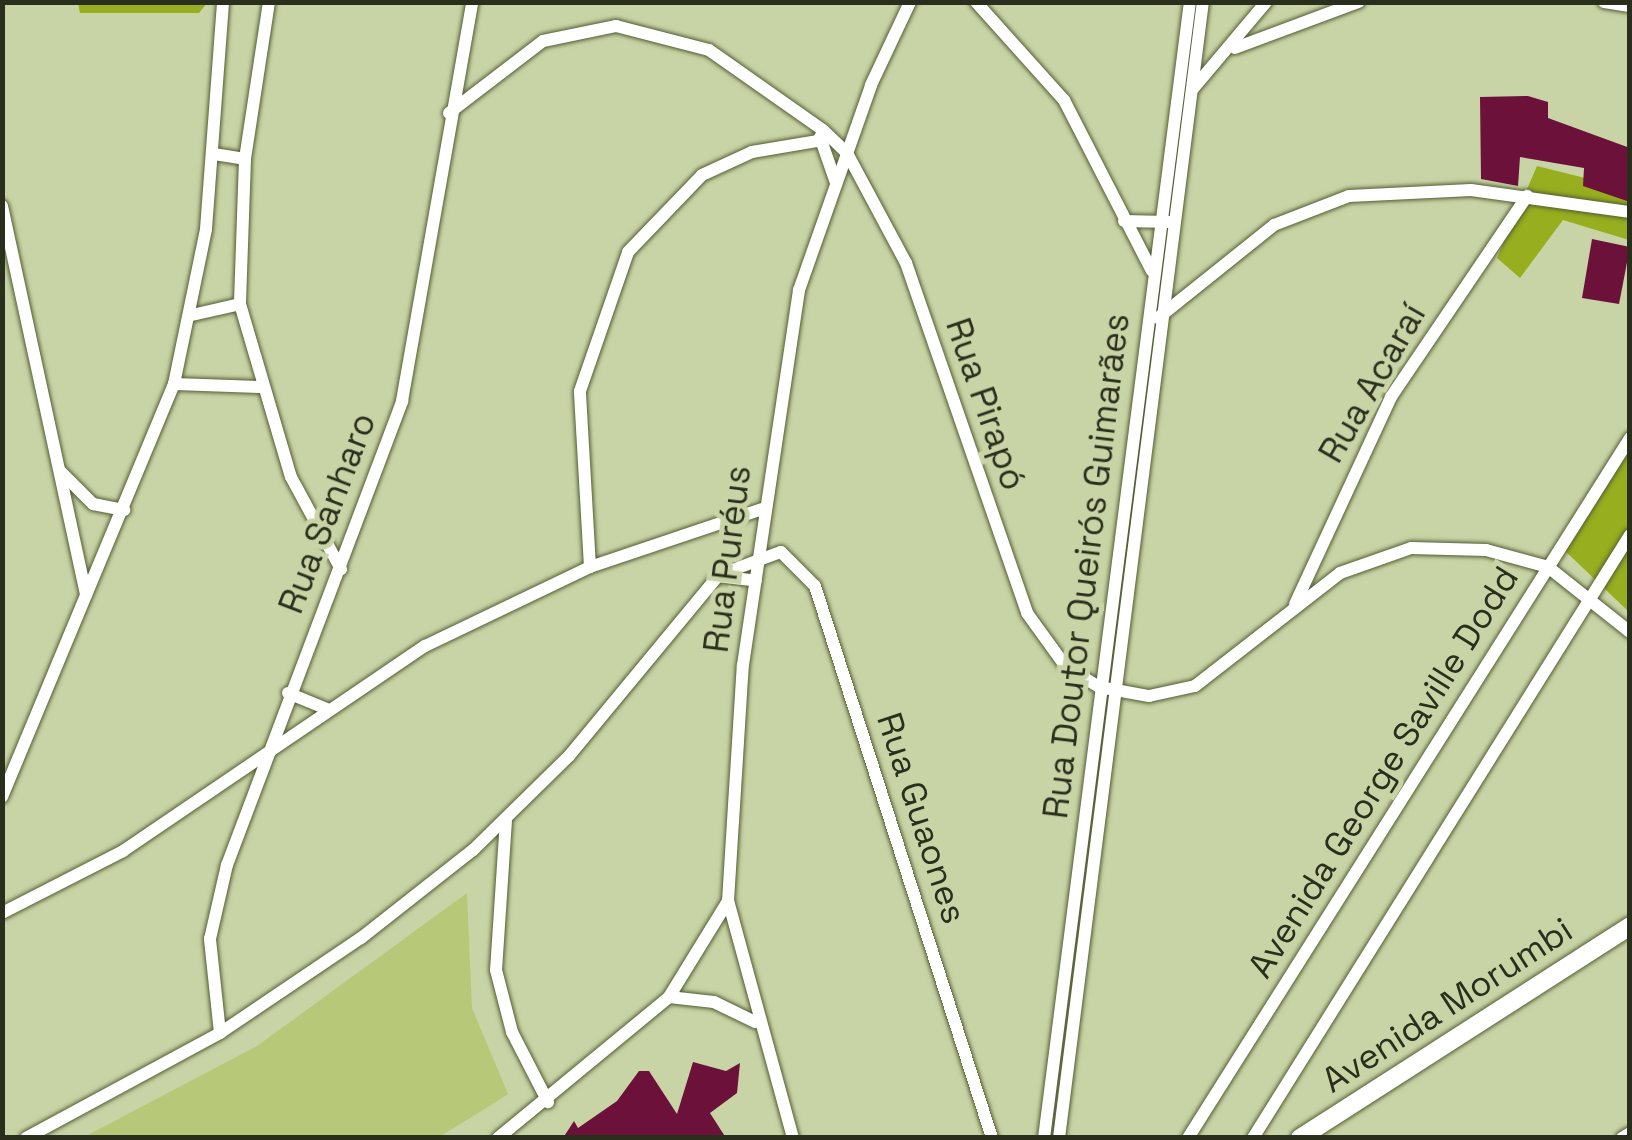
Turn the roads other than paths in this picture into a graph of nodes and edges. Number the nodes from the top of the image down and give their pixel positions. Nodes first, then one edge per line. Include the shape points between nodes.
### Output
1 (223, 2) edge
2 (472, 2) edge
3 (910, 2) edge
4 (976, 2) edge
5 (1190, 2) edge
6 (1203, 2) edge
7 (1266, 2) edge
8 (1359, 2) edge
9 (1604, 2) edge
10 (269, 3) edge
11 (1630, 6) edge
12 (1230, 53) junction
13 (1195, 68) junction
14 (1186, 90) junction
15 (449, 113) junction
16 (820, 136) junction
17 (214, 154) junction
18 (847, 154) junction
19 (245, 158) junction
20 (836, 183) junction
21 (1527, 196) junction
22 (2, 206) edge
23 (1630, 212) edge
24 (1124, 221) junction
25 (1166, 222) junction
26 (1152, 271) junction
27 (1165, 282) junction
28 (240, 304) junction
29 (192, 316) junction
30 (1162, 316) junction
31 (1148, 322) junction
32 (174, 384) junction
33 (260, 386) junction
34 (1630, 438) edge
35 (58, 469) junction
36 (762, 509) junction
37 (124, 510) junction
38 (1630, 535) edge
39 (759, 554) junction
40 (590, 567) junction
41 (1548, 568) junction
42 (341, 569) junction
43 (718, 576) junction
44 (756, 582) junction
45 (1590, 595) junction
46 (86, 596) junction
47 (1292, 612) junction
48 (1630, 632) edge
49 (1106, 688) junction
50 (288, 694) junction
51 (330, 709) junction
52 (261, 759) junction
53 (2, 797) edge
54 (506, 820) junction
55 (728, 901) junction
56 (2, 913) edge
57 (1630, 926) edge
58 (669, 997) junction
59 (755, 1022) junction
60 (220, 1032) junction
61 (548, 1102) junction
62 (1630, 1133) edge
63 (26, 1138) edge
64 (498, 1138) edge
65 (793, 1138) edge
66 (992, 1138) edge
67 (1044, 1138) edge
68 (1059, 1138) edge
69 (1188, 1138) edge
70 (1253, 1138) edge
71 (1300, 1138) edge
72 (1622, 1138) edge

1 - 17 street
2 - 15 street, Rua Sanharo
3 - 18 street, Rua Puréus
4 - 24 street via 1064,100
5 - 14 street, Rua Doutor Queirós Guimarães
6 - 13 street, Rua Doutor Queirós Guimarães
7 - 12 street
8 - 12 street
9 - 11 street
10 - 19 street
12 - 13 street
12 - 14 street
13 - 14 street, Rua Doutor Queirós Guimarães
14 - 25 street, Rua Doutor Queirós Guimarães
15 - 16 street, Rua Pirapó via 544,41 616,26 710,50
15 - 42 street, Rua Sanharo via 414,356
16 - 18 street, Rua Pirapó
16 - 20 street
16 - 40 street via 752,152 702,176 628,252 580,391
17 - 19 street
17 - 29 street
18 - 20 street, Rua Puréus
18 - 49 street, Rua Pirapó via 906,263 1027,613 1066,667
19 - 28 street
20 - 36 street, Rua Puréus via 799,290
21 - 23 street
21 - 30 street via 1420,188 1310,207 1235,254
21 - 47 street, Rua Acaraí via 1392,397
22 - 35 street
24 - 25 street
24 - 26 street
25 - 26 street, Rua Doutor Queirós Guimarães
25 - 27 street, Rua Doutor Queirós Guimarães
26 - 27 street
26 - 31 street, Rua Doutor Queirós Guimarães
27 - 30 street, Rua Doutor Queirós Guimarães
28 - 29 street
28 - 33 street
29 - 32 street
30 - 31 street
30 - 49 street, Rua Doutor Queirós Guimarães
31 - 49 street, Rua Doutor Queirós Guimarães
32 - 33 street
32 - 37 street
33 - 42 street via 305,513
34 - 41 street, Avenida George Saville Dodd
35 - 37 street via 92,504
35 - 46 street
36 - 39 street, Rua Puréus
36 - 40 street
37 - 46 street
38 - 45 street
39 - 43 street
39 - 44 street, Rua Puréus
39 - 66 street, Rua Guaones via 790,554 814,586
40 - 51 street via 425,646
41 - 45 street
41 - 47 street via 1486,550 1411,548 1340,573
41 - 69 street, Avenida George Saville Dodd
42 - 50 street, Rua Sanharo
43 - 44 street
43 - 54 street
44 - 55 street, Rua Puréus
45 - 48 street
45 - 70 street
46 - 53 street
47 - 49 street via 1195,686 1149,696
49 - 67 street, Rua Doutor Queirós Guimarães
49 - 68 street, Rua Doutor Queirós Guimarães
50 - 51 street
50 - 52 street, Rua Sanharo
51 - 52 street
52 - 56 street via 123,851
52 - 60 street, Rua Sanharo via 210,939
54 - 60 street via 362,938
54 - 61 street via 496,970 512,1032
55 - 58 street
55 - 59 street, Rua Puréus
57 - 71 main road, Avenida Morumbi
58 - 59 street via 714,1002
58 - 61 street
59 - 65 street, Rua Puréus
60 - 63 street
61 - 64 street
62 - 72 street

